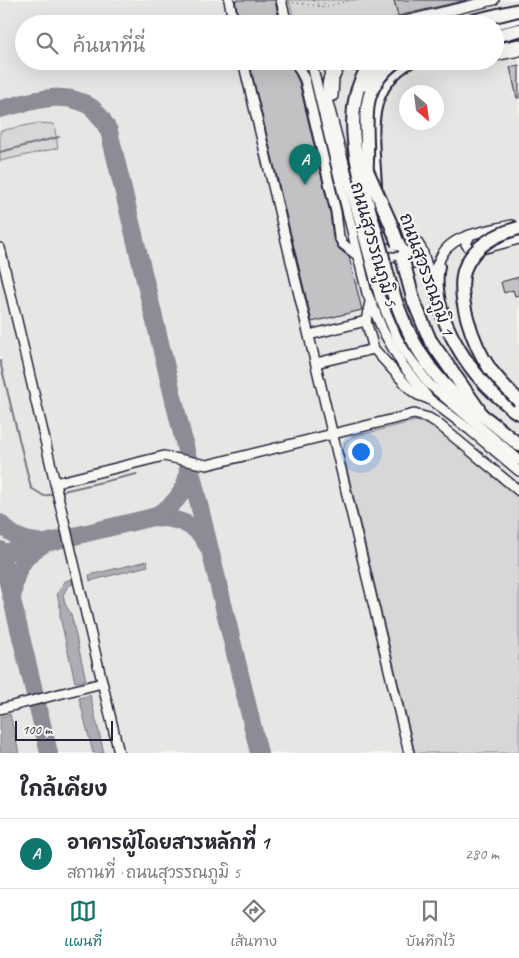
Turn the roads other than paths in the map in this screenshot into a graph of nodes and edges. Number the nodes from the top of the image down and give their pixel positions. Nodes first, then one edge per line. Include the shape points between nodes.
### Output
1 (229, 0) edge
2 (494, 0) edge
3 (281, 1) edge
4 (519, 10) edge
5 (232, 15) edge
6 (285, 15) edge
7 (435, 15) edge
8 (450, 15) edge
9 (462, 15) edge
10 (498, 15) edge
11 (504, 25) edge
12 (519, 26) edge
13 (504, 28) edge
14 (504, 32) edge
15 (519, 44) edge
16 (504, 48) edge
17 (519, 51) edge
18 (504, 54) edge
19 (245, 70) edge
20 (300, 70) edge
21 (313, 70) edge
22 (330, 70) edge
23 (338, 70) edge
24 (366, 70) edge
25 (367, 70) edge
26 (377, 70) edge
27 (387, 70) edge
28 (397, 70) edge
29 (370, 189) junction
30 (519, 223) edge
31 (519, 228) edge
32 (470, 235) junction
33 (519, 239) edge
34 (0, 248) edge
35 (422, 250) junction
36 (358, 256) junction
37 (414, 262) junction
38 (435, 265) junction
39 (380, 298) junction
40 (370, 302) junction
41 (366, 321) junction
42 (309, 335) junction
43 (374, 349) junction
44 (316, 363) junction
45 (429, 399) junction
46 (519, 401) edge
47 (519, 413) edge
48 (484, 416) junction
49 (334, 435) junction
50 (519, 445) edge
51 (519, 460) edge
52 (519, 471) edge
53 (55, 483) junction
54 (519, 491) edge
55 (102, 683) junction
56 (0, 709) edge
57 (119, 753) edge
58 (409, 753) edge

1 - 5 street
2 - 7 street
3 - 6 street
4 - 10 highway, bridge
8 - 9 street
11 - 12 highway
12 - 13 highway
12 - 14 highway
15 - 16 street
17 - 18 street
19 - 42 street
20 - 36 street via 305,80 336,212 339,238
21 - 36 street, ถนนสุวรรณภูมิ 5
22 - 39 street, ถนนสุวรรณภูมิ 5 via 327,98
23 - 37 street via 332,96 366,232 395,239
24 - 29 highway, ถนนสุวรรณภูมิ 1, bridge via 356,95 352,131
25 - 35 street via 356,113 376,207 381,217 411,236
26 - 29 highway, ถนนสุวรรณภูมิ 1, bridge via 367,83 358,125
27 - 29 highway, ถนนสุวรรณภูมิ 1, bridge via 372,88 367,104
28 - 29 highway, ถนนสุวรรณภูมิ 1 via 381,89 374,104
29 - 48 highway, ถนนสุวรรณภูมิ 1, bridge via 398,244 414,302 430,340
29 - 48 highway, ถนนสุวรรณภูมิ 1, bridge via 392,294 403,322 443,384
30 - 32 street
31 - 46 highway, ถนนสุวรรณภูมิ 1, bridge via 486,241 473,254 465,268 462,285 469,324 478,347 489,368
32 - 33 street via 466,244 470,249 478,250
32 - 38 street via 444,250
34 - 53 street
35 - 38 street
35 - 38 street
36 - 40 street, ถนนสุวรรณภูมิ 5
37 - 38 street, ถนนสุวรรณภูมิ 5
37 - 39 street, ถนนสุวรรณภูมิ 5 via 389,256 379,261 376,272
38 - 47 highway via 441,310 465,358 493,393
39 - 51 street, ถนนสุวรรณภูมิ 5 via 401,346 429,384
40 - 41 street
40 - 45 street, ถนนสุวรรณภูมิ 5 via 396,355
41 - 42 street
41 - 43 street
42 - 44 street
43 - 44 street
43 - 45 street via 410,390
44 - 49 street
45 - 52 street, ถนนสุวรรณภูมิ 5
48 - 50 highway, ถนนสุวรรณภูมิ 1
49 - 53 street via 207,465 164,456
49 - 54 street via 407,414 422,415 437,423
49 - 58 street
53 - 55 street
55 - 56 street
55 - 57 street

